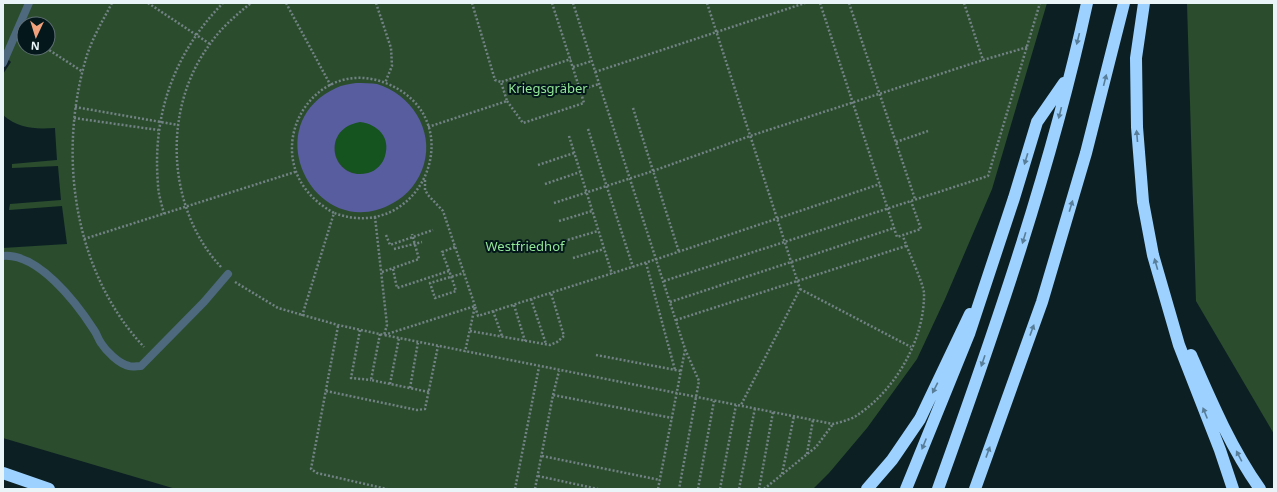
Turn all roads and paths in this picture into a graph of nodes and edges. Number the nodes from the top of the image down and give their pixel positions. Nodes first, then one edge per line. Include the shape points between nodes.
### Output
1 (29, 3) edge
2 (112, 3) edge
3 (148, 3) edge
4 (223, 3) edge
5 (251, 3) edge
6 (286, 3) edge
7 (376, 3) edge
8 (472, 3) edge
9 (552, 3) edge
10 (573, 3) edge
11 (707, 3) edge
12 (805, 3) edge
13 (820, 3) edge
14 (849, 3) edge
15 (964, 3) edge
16 (1040, 3) edge
17 (1087, 3) edge
18 (1124, 3) edge
19 (1144, 3) edge
20 (716, 32) junction
21 (196, 35) junction
22 (210, 44) junction
23 (1028, 47) junction
24 (56, 54) edge
25 (571, 59) junction
26 (983, 60) junction
27 (592, 61) junction
28 (3, 63) edge
29 (573, 67) junction
30 (83, 72) junction
31 (595, 72) junction
32 (1069, 75) junction
33 (501, 82) junction
34 (385, 83) junction
35 (599, 84) junction
36 (331, 86) junction
37 (580, 90) junction
38 (880, 94) junction
39 (507, 101) junction
40 (853, 103) junction
41 (75, 107) junction
42 (633, 108) dead end
43 (74, 118) junction
44 (160, 122) junction
45 (178, 126) junction
46 (428, 127) junction
47 (588, 129) dead end
48 (158, 130) junction
49 (928, 132) dead end
50 (568, 136) dead end
51 (750, 136) junction
52 (896, 142) junction
53 (574, 153) junction
54 (538, 165) dead end
55 (653, 171) junction
56 (295, 172) junction
57 (580, 172) junction
58 (425, 178) junction
59 (630, 178) junction
60 (545, 184) dead end
61 (880, 184) junction
62 (607, 185) junction
63 (586, 192) junction
64 (915, 199) junction
65 (911, 201) junction
66 (554, 203) dead end
67 (186, 207) junction
68 (888, 208) junction
69 (592, 211) junction
70 (334, 213) junction
71 (164, 214) junction
72 (375, 217) junction
73 (778, 218) junction
74 (559, 222) dead end
75 (894, 228) junction
76 (433, 230) dead end
77 (598, 230) junction
78 (386, 235) dead end
79 (412, 236) junction
80 (903, 236) junction
81 (84, 239) junction
82 (564, 241) dead end
83 (785, 241) junction
84 (422, 242) dead end
85 (415, 244) junction
86 (906, 246) junction
87 (455, 247) junction
88 (394, 249) dead end
89 (604, 249) junction
90 (679, 252) junction
91 (3, 256) edge
92 (573, 258) dead end
93 (656, 259) junction
94 (792, 261) junction
95 (646, 263) junction
96 (633, 267) junction
97 (393, 268) junction
98 (449, 271) junction
99 (382, 272) junction
100 (464, 272) junction
101 (228, 274) junction
102 (612, 274) junction
103 (451, 277) junction
104 (797, 280) junction
105 (664, 281) junction
106 (800, 289) junction
107 (983, 290) junction
108 (552, 293) junction
109 (531, 299) junction
110 (670, 302) junction
111 (1166, 302) junction
112 (514, 304) junction
113 (476, 306) junction
114 (493, 311) junction
115 (302, 316) junction
116 (676, 320) junction
117 (338, 326) junction
118 (360, 330) junction
119 (470, 331) junction
120 (380, 334) junction
121 (384, 335) junction
122 (502, 337) junction
123 (399, 338) junction
124 (525, 340) junction
125 (418, 342) junction
126 (546, 344) junction
127 (438, 346) junction
128 (911, 347) junction
129 (685, 349) junction
130 (465, 352) junction
131 (151, 354) junction
132 (596, 355) dead end
133 (539, 367) junction
134 (675, 370) junction
135 (559, 371) junction
136 (681, 371) junction
137 (371, 380) junction
138 (390, 384) junction
139 (410, 388) junction
140 (326, 391) junction
141 (429, 392) junction
142 (677, 393) junction
143 (553, 395) junction
144 (696, 397) junction
145 (714, 401) junction
146 (736, 405) junction
147 (741, 406) junction
148 (755, 408) junction
149 (773, 412) junction
150 (794, 416) junction
151 (672, 418) junction
152 (813, 420) junction
153 (833, 424) junction
154 (807, 454) junction
155 (542, 456) junction
156 (3, 473) edge
157 (782, 475) junction
158 (538, 476) junction
159 (660, 480) junction
160 (50, 489) edge
161 (387, 489) edge
162 (515, 489) edge
163 (536, 489) edge
164 (598, 489) edge
165 (658, 489) edge
166 (679, 489) edge
167 (698, 489) edge
168 (720, 489) edge
169 (739, 489) edge
170 (759, 489) edge
171 (764, 489) edge
172 (867, 489) edge
173 (906, 489) edge
174 (938, 489) edge
175 (975, 489) edge
176 (1233, 489) edge
177 (1260, 489) edge

1 - 28 lane
2 - 30 path via 96,34
3 - 21 path
4 - 21 path
5 - 22 path via 232,19
6 - 36 path
7 - 34 path via 392,48 392,66
8 - 33 path via 495,80
9 - 25 path
10 - 27 path
11 - 20 path
12 - 20 path
13 - 40 path
14 - 38 path
15 - 26 path
16 - 23 path
17 -> 32 highway
175 -> 18 highway via 1042,302 1086,153
111 -> 19 highway via 1153,255 1143,202 1137,127 1136,58
20 - 31 path
20 - 51 path
21 - 22 path
21 - 44 path via 169,86
22 - 45 path via 189,85
23 - 26 path
23 - 64 path via 988,176
24 - 30 path
25 - 29 path
25 - 33 path
26 - 38 path
27 - 29 path
27 - 31 path
29 - 37 path
30 - 41 path
31 - 35 path
32 -> 107 highway via 1037,122
32 -> 174 highway via 1052,144 1008,290
33 - 39 path
34 - 36 path via 359,79
34 - 46 path via 413,101
35 - 37 path
35 - 59 path
36 - 56 path via 310,101 297,122 292,147
37 - 39 path via 584,104 523,123
38 - 40 path
38 - 52 path
39 - 46 path
40 - 51 path
40 - 61 path
41 - 43 path
41 - 44 path
42 - 55 path
43 - 48 path
43 - 81 path via 72,142 75,182
44 - 45 path
44 - 48 path
45 - 67 path via 177,170
46 - 58 path via 432,153
47 - 62 path
48 - 71 path via 158,184
49 - 52 path
50 - 53 path
51 - 55 path
51 - 73 path
52 - 64 path
53 - 54 path
53 - 57 path
55 - 59 path
55 - 90 path
56 - 67 path
56 - 70 path via 313,199
57 - 60 path
57 - 63 path
58 - 72 path via 417,192 405,204
58 - 87 path via 425,190 443,211
59 - 62 path
59 - 93 path
61 - 68 path
61 - 73 path
62 - 63 path
62 - 96 path
63 - 66 path
63 - 69 path
64 - 65 path
65 - 68 path
65 - 80 path via 920,229
67 - 71 path
67 - 101 path via 203,244
68 - 75 path
68 - 83 path
69 - 74 path
69 - 77 path
70 - 72 path via 353,218
70 - 115 path
71 - 81 path
72 - 99 path
73 - 83 path
73 - 90 path
75 - 80 path via 897,237
75 - 94 path
76 - 79 path
77 - 82 path
77 - 89 path
78 - 79 path via 390,245
79 - 85 path
80 - 86 path
81 - 131 path via 107,298 130,332
83 - 94 path
83 - 105 path
84 - 85 path
85 - 88 path
85 - 97 path via 419,259
86 - 104 path
86 - 128 path via 924,291 922,315
87 - 98 path via 442,252
87 - 100 path
89 - 92 path
89 - 102 path
90 - 93 path
91 - 131 lane via 23,258 50,275 84,316 100,343 112,356 128,366 141,366
93 - 95 path
93 - 105 path
94 - 104 path
94 - 110 path
95 - 96 path
95 - 134 path
96 - 102 path
97 - 98 path via 397,288
97 - 99 path
98 - 103 path
99 - 121 path via 387,325
100 - 103 path
100 - 113 path
101 - 115 path via 234,282 248,291 278,308
101 - 131 lane via 204,302
102 - 108 path
103 - 103 path via 430,284 435,298 456,291
104 - 106 path
104 - 116 path
105 - 110 path
106 - 128 path
106 - 147 path
107 -> 172 highway via 959,333 920,419 892,460
107 -> 173 highway via 969,334
108 - 109 path
108 - 126 path via 564,336 557,342
109 - 112 path
109 - 126 path
110 - 116 path
176 -> 111 highway via 1179,345
177 -> 111 highway via 1246,469 1215,409
112 - 114 path
112 - 124 path
113 - 114 path via 478,316
113 - 119 path
113 - 121 path
114 - 122 path
115 - 117 path
116 - 129 path
117 - 118 path
117 - 140 path
118 - 120 path
118 - 137 path via 351,378
119 - 122 path
119 - 130 path
120 - 121 path
120 - 137 path
121 - 123 path
122 - 124 path
123 - 125 path
123 - 138 path
124 - 126 path
125 - 127 path
125 - 139 path
127 - 130 path
127 - 141 path
128 - 153 path via 904,363 878,398 856,416
129 - 136 path
129 - 144 path via 699,381
130 - 133 path
132 - 134 path
133 - 135 path
133 - 162 path
134 - 136 path
135 - 142 path
135 - 143 path
136 - 142 path
137 - 138 path
138 - 139 path
139 - 141 path
140 - 141 path via 417,410 425,409
140 - 161 path via 311,469 317,473
142 - 144 path
142 - 151 path
143 - 151 path
143 - 155 path
144 - 145 path
144 - 166 path
145 - 146 path
145 - 167 path
146 - 147 path
146 - 168 path
147 - 148 path
148 - 149 path
148 - 169 path
149 - 150 path
149 - 170 path
150 - 152 path
150 - 157 path
151 - 159 path
152 - 153 path
152 - 154 path
153 - 154 path via 816,447
154 - 157 path
155 - 158 path
155 - 159 path
156 - 160 highway
157 - 171 path
158 - 163 path
158 - 164 path
159 - 165 path

